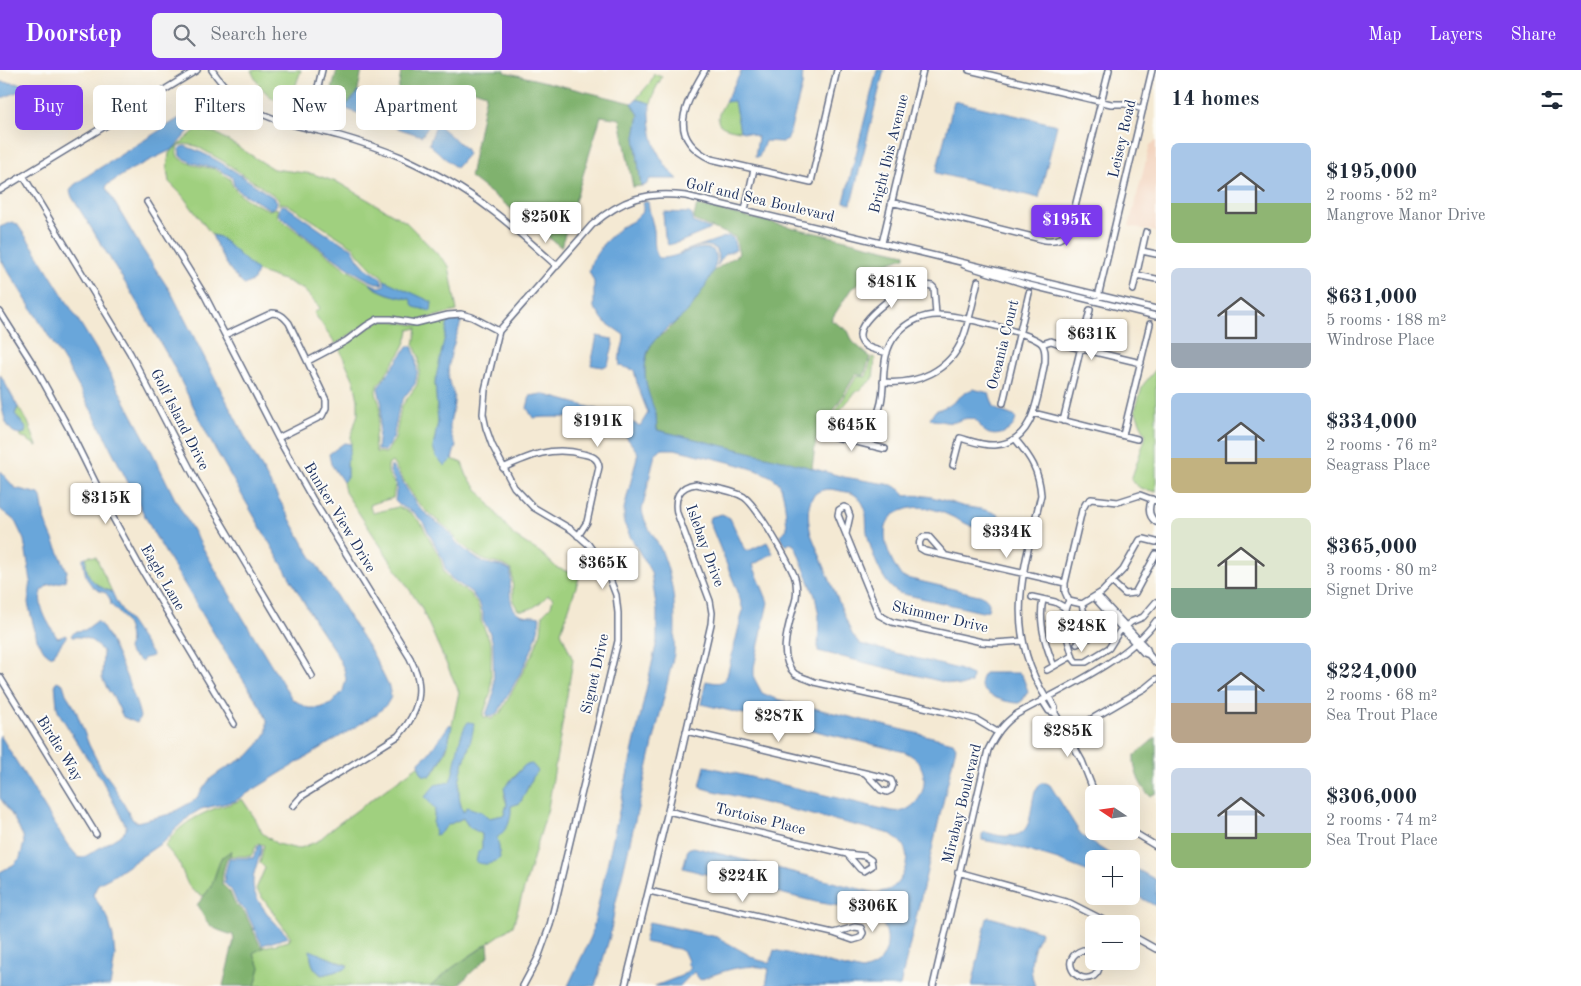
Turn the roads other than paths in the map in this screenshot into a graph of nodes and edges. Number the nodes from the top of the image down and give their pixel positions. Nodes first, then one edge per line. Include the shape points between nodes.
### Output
1 (197, 70) edge
2 (212, 70) edge
3 (322, 70) edge
4 (705, 70) edge
5 (838, 70) edge
6 (923, 70) edge
7 (969, 70) edge
8 (1109, 70) edge
9 (1152, 70) edge
10 (318, 85) edge
11 (1101, 101) junction
12 (1142, 109) junction
13 (273, 119) edge
14 (312, 130) edge
15 (754, 169) junction
16 (24, 177) junction
17 (0, 190) edge
18 (147, 202) dead end
19 (892, 202) junction
20 (745, 210) junction
21 (1146, 232) dead end
22 (882, 243) junction
23 (1142, 251) junction
24 (1156, 254) edge
25 (952, 260) junction
26 (557, 266) junction
27 (1136, 274) junction
28 (1156, 279) edge
29 (978, 281) dead end
30 (1133, 290) dead end
31 (1030, 293) dead end
32 (1098, 295) junction
33 (1097, 301) junction
34 (1156, 309) edge
35 (1090, 310) dead end
36 (0, 312) edge
37 (936, 315) junction
38 (1156, 316) edge
39 (968, 320) junction
40 (1150, 324) dead end
41 (499, 331) junction
42 (1020, 333) junction
43 (226, 334) junction
44 (1042, 344) junction
45 (1081, 348) junction
46 (887, 353) junction
47 (308, 361) junction
48 (1141, 363) junction
49 (883, 382) junction
50 (1003, 404) dead end
51 (1033, 413) junction
52 (1063, 420) junction
53 (873, 426) junction
54 (824, 434) dead end
55 (1123, 435) junction
56 (278, 438) junction
57 (1137, 438) dead end
58 (1016, 440) junction
59 (856, 442) junction
60 (871, 446) junction
61 (885, 450) dead end
62 (953, 465) dead end
63 (503, 468) junction
64 (1154, 500) edge
65 (1156, 522) edge
66 (846, 534) dead end
67 (578, 536) junction
68 (1156, 542) edge
69 (944, 554) junction
70 (1156, 554) edge
71 (1023, 573) junction
72 (1112, 582) junction
73 (1065, 583) junction
74 (1096, 596) junction
75 (1032, 597) dead end
76 (1043, 600) junction
77 (1069, 601) junction
78 (1156, 602) edge
79 (1082, 604) junction
80 (1064, 607) junction
81 (1085, 618) junction
82 (1156, 621) edge
83 (1124, 627) junction
84 (1089, 638) junction
85 (1023, 642) junction
86 (1137, 642) junction
87 (1078, 644) dead end
88 (1072, 656) junction
89 (1156, 663) edge
90 (1054, 666) junction
91 (1047, 670) dead end
92 (312, 676) dead end
93 (0, 677) edge
94 (1156, 679) edge
95 (1046, 698) junction
96 (234, 724) dead end
97 (686, 731) junction
98 (997, 732) junction
99 (1066, 734) junction
100 (866, 774) junction
101 (1091, 785) edge
102 (293, 806) dead end
103 (668, 810) junction
104 (96, 834) dead end
105 (1140, 836) edge
106 (1156, 846) edge
107 (847, 854) junction
108 (958, 872) junction
109 (649, 891) junction
110 (1093, 915) edge
111 (833, 933) junction
112 (1140, 940) edge
113 (1156, 949) edge
114 (1085, 950) edge
115 (1098, 970) edge
116 (522, 986) edge
117 (625, 986) edge
118 (933, 986) edge

1 - 16 street
2 - 13 street via 233,94
3 - 10 street
4 - 15 street via 684,110 686,138 701,154 711,159
5 - 15 street via 811,182
6 - 19 street, Bright Ibis Avenue
7 - 11 street
8 - 11 street
9 - 12 street, Leisey Road
11 - 12 street
11 - 19 street via 1070,227 1062,239 1046,240
12 - 32 street, Leisey Road
14 - 26 street via 372,146 437,175 489,208
15 - 20 street
16 - 17 street
16 - 92 street, Golf Island Drive via 130,353 196,480
18 - 43 street, Bunker View Drive
19 - 22 street, Bright Ibis Avenue
20 - 22 street, Golf and Sea Boulevard
20 - 26 street, Golf and Sea Boulevard via 686,196 658,194 641,197 607,212
21 - 23 street
22 - 25 street, Golf and Sea Boulevard
23 - 24 street
23 - 27 street
25 - 32 street, Golf and Sea Boulevard
25 - 33 street, Golf and Sea Boulevard via 1007,279
26 - 41 street, Signet Drive
27 - 28 street
27 - 30 street
29 - 39 street
31 - 42 street, Oceania Court
32 - 33 street, Leisey Road
32 - 34 street, Golf and Sea Boulevard
33 - 38 street, Golf and Sea Boulevard
35 - 45 street
36 - 96 street, Eagle Lane via 68,427 139,565
37 - 39 street
37 - 46 street via 910,322 890,343
37 - 46 street via 934,288 925,284 901,292 883,303 859,335 864,345
39 - 42 street
39 - 49 street via 959,347 942,366 919,380
40 - 48 street
41 - 47 street via 461,314 416,323 378,319 346,342
41 - 63 street, Signet Drive via 483,403 486,428
42 - 44 street via 1034,337
42 - 50 street, Oceania Court
43 - 47 street via 266,315 278,313 289,323
43 - 56 street, Bunker View Drive
44 - 45 street via 1051,341
44 - 51 street via 1045,362
45 - 48 street
45 - 52 street
46 - 49 street
47 - 56 street via 326,400 326,408 322,416
48 - 55 street
49 - 53 street via 882,398
51 - 52 street
51 - 58 street
52 - 55 street
53 - 59 street via 860,433
53 - 60 street
54 - 59 street
55 - 57 street
56 - 102 street, Bunker View Drive via 410,658 418,678 420,696 409,724 398,736 302,796
58 - 62 street via 994,445 960,438
58 - 71 street via 1034,464 1041,495
59 - 60 street
60 - 61 street
63 - 67 street, Signet Drive via 514,487 533,507
63 - 67 street via 541,452 557,450 596,458 599,467 587,522
64 - 65 street via 1149,506
64 - 73 street via 1140,495 1118,502 1092,499 1086,503
66 - 85 street, Skimmer Drive via 879,616 892,622 982,642
67 - 116 street, Signet Drive via 597,556 611,581 618,612 618,641 550,925 538,958
68 - 72 street via 1140,540
69 - 69 street via 929,538 920,540 920,548 925,551
69 - 71 street
70 - 72 street via 1135,593 1125,594
71 - 73 street
71 - 85 street via 1019,604
72 - 74 street
73 - 77 street via 1064,592
74 - 79 street
74 - 83 street
75 - 76 street
76 - 80 street
76 - 90 street via 1043,625
77 - 79 street
77 - 80 street
78 - 83 street via 1143,617
79 - 81 street
80 - 88 street
81 - 84 street
81 - 84 street via 1096,631
82 - 86 street, Mirabay Boulevard
83 - 86 street
83 - 88 street via 1109,648 1086,662 1076,662
84 - 87 street
85 - 95 street via 1028,664
86 - 89 street
86 - 95 street, Mirabay Boulevard
88 - 90 street
90 - 91 street
93 - 104 street, Birdie Way
94 - 99 street
95 - 98 street, Mirabay Boulevard via 1017,714
95 - 99 street via 1055,708
97 - 98 street, Islebay Drive via 712,612 675,504 682,488 696,484 737,494 752,503 795,576 796,598 785,655 796,674 814,682 977,720
97 - 100 street
97 - 103 street, Islebay Drive
98 - 108 street, Mirabay Boulevard via 988,750
99 - 101 street
100 - 100 street via 881,790 891,790 892,780
103 - 107 street, Tortoise Place
103 - 109 street, Islebay Drive
105 - 106 street
107 - 107 street, Tortoise Place via 864,871 872,866 871,860 865,856
108 - 110 street via 1070,903
108 - 118 street, Mirabay Boulevard
109 - 111 street
109 - 117 street, Islebay Drive
111 - 111 street via 853,940 863,933 861,928 855,927
112 - 113 street
114 - 115 street via 1078,951 1072,958 1071,967 1075,975 1084,979 1093,977

